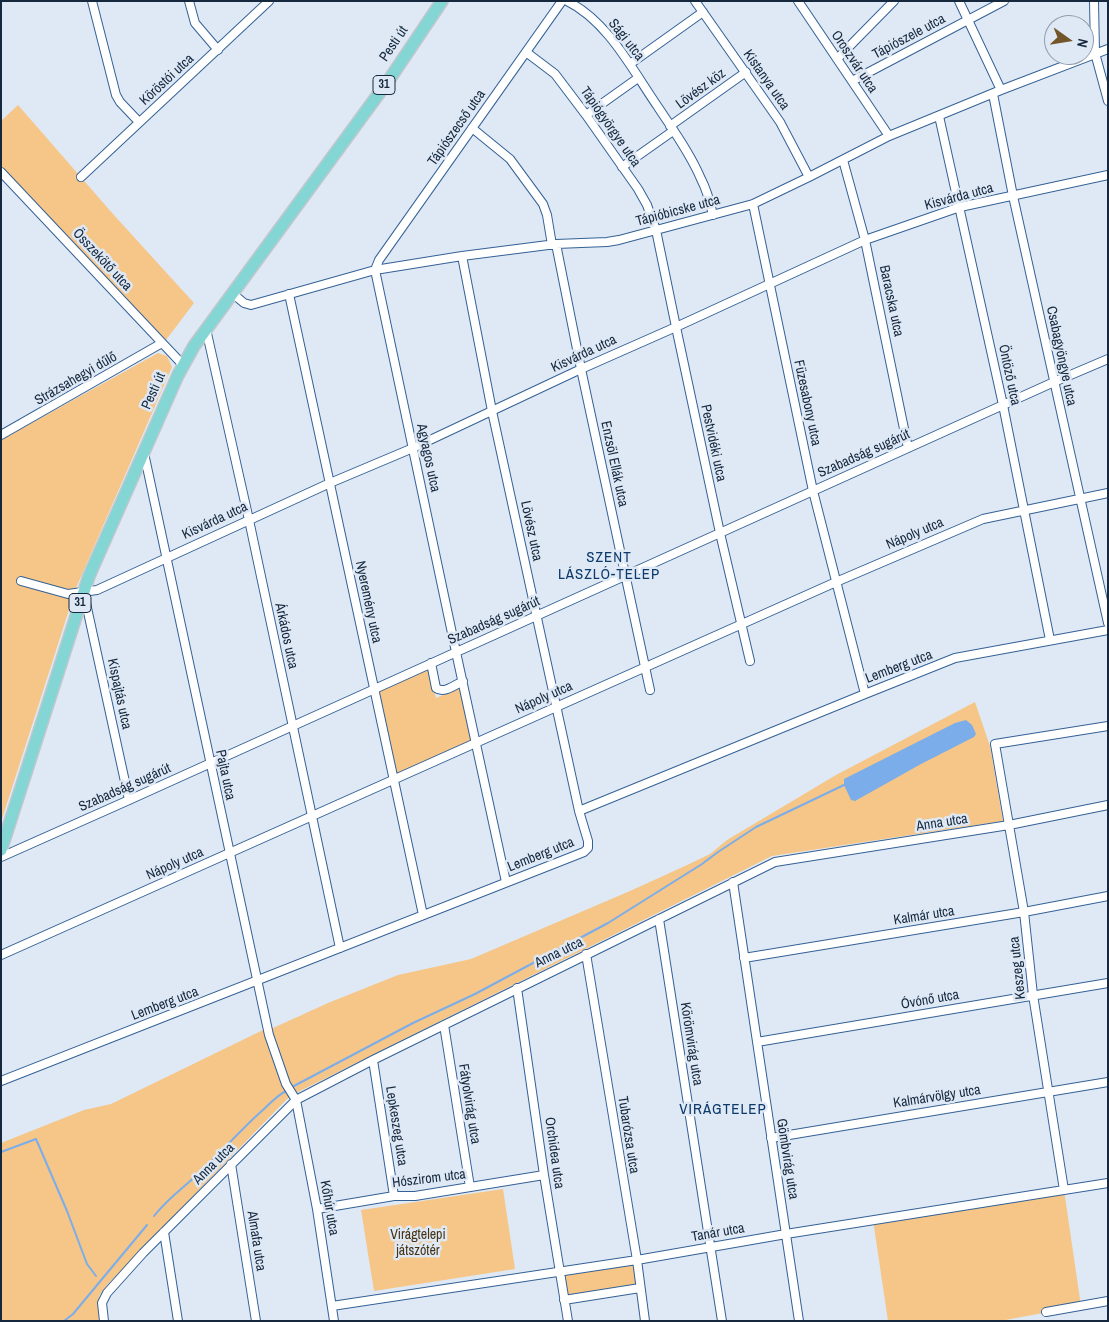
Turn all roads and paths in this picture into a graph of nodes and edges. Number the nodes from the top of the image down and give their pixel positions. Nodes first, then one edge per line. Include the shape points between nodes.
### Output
1 (92, 1) edge
2 (189, 1) edge
3 (269, 1) edge
4 (442, 1) edge
5 (562, 1) edge
6 (567, 1) edge
7 (695, 1) edge
8 (798, 1) edge
9 (894, 1) edge
10 (959, 1) edge
11 (1004, 1) edge
12 (1094, 1) edge
13 (703, 12) junction
14 (968, 20) junction
15 (1108, 49) edge
16 (218, 50) junction
17 (526, 52) junction
18 (1095, 53) junction
19 (837, 59) junction
20 (630, 64) junction
21 (746, 72) junction
22 (638, 78) junction
23 (852, 81) junction
24 (1001, 90) junction
25 (993, 94) junction
26 (1108, 101) edge
27 (586, 115) junction
28 (939, 116) junction
29 (139, 122) junction
30 (472, 128) junction
31 (672, 129) junction
32 (889, 136) junction
33 (843, 160) junction
34 (622, 167) junction
35 (1, 172) edge
36 (1108, 175) edge
37 (81, 177) dead end
38 (809, 177) junction
39 (1013, 196) junction
40 (753, 204) junction
41 (960, 207) junction
42 (713, 215) junction
43 (656, 230) junction
44 (865, 240) junction
45 (554, 245) junction
46 (462, 256) junction
47 (375, 270) junction
48 (769, 283) junction
49 (232, 293) junction
50 (289, 294) junction
51 (676, 327) junction
52 (206, 329) junction
53 (162, 343) junction
54 (1108, 360) edge
55 (183, 365) junction
56 (581, 368) junction
57 (1054, 382) junction
58 (1003, 405) junction
59 (492, 411) junction
60 (1, 435) edge
61 (413, 448) junction
62 (908, 448) junction
63 (144, 451) junction
64 (330, 483) junction
65 (813, 491) junction
66 (1108, 494) edge
67 (1080, 499) junction
68 (1024, 510) junction
69 (249, 520) junction
70 (720, 533) junction
71 (167, 558) junction
72 (626, 575) junction
73 (21, 581) dead end
74 (836, 582) junction
75 (84, 592) junction
76 (537, 615) junction
77 (1108, 623) edge
78 (740, 624) junction
79 (1108, 630) edge
80 (1050, 640) junction
81 (456, 652) junction
82 (750, 661) dead end
83 (431, 663) junction
84 (645, 667) junction
85 (462, 677) junction
86 (374, 689) junction
87 (650, 690) dead end
88 (865, 694) junction
89 (557, 706) junction
90 (292, 726) junction
91 (1108, 726) edge
92 (476, 742) junction
93 (210, 763) junction
94 (393, 780) junction
95 (129, 800) junction
96 (1108, 806) edge
97 (579, 811) junction
98 (312, 816) junction
99 (1009, 826) junction
100 (1, 850) edge
101 (230, 853) junction
102 (1, 856) edge
103 (506, 882) junction
104 (733, 882) junction
105 (1108, 896) edge
106 (1024, 912) junction
107 (423, 915) junction
108 (660, 919) junction
109 (340, 948) junction
110 (586, 954) junction
111 (1, 956) edge
112 (744, 958) junction
113 (257, 981) junction
114 (1108, 984) edge
115 (517, 988) junction
116 (1033, 996) junction
117 (444, 1025) junction
118 (757, 1042) junction
119 (373, 1060) junction
120 (1, 1081) edge
121 (1108, 1082) edge
122 (1048, 1092) junction
123 (295, 1099) junction
124 (771, 1138) junction
125 (231, 1164) junction
126 (544, 1175) junction
127 (1108, 1183) edge
128 (470, 1187) junction
129 (1064, 1190) junction
130 (394, 1196) junction
131 (317, 1210) junction
132 (164, 1232) junction
133 (786, 1234) junction
134 (710, 1248) junction
135 (636, 1260) junction
136 (560, 1272) junction
137 (640, 1288) junction
138 (564, 1300) junction
139 (1108, 1301) edge
140 (332, 1306) junction
141 (1046, 1312) dead end
142 (104, 1321) edge
143 (178, 1321) edge
144 (256, 1321) edge
145 (334, 1321) edge
146 (568, 1321) edge
147 (646, 1321) edge
148 (722, 1321) edge
149 (799, 1321) edge

1 - 29 street via 116,95
2 - 16 street via 195,23
3 - 16 street, Köröstói utca
4 - 49 main road, Pesti út / 31 via 391,77
5 - 17 street, Tápiószecső utca
6 - 20 street, Sági utca via 610,36
7 - 13 street, Kistanya utca
8 - 19 street, Oroszvár utca
9 - 19 street
10 - 14 street
11 - 14 street, Tápiószele utca
12 - 18 street
13 - 20 street
13 - 21 street, Kistanya utca
14 - 23 street, Tápiószele utca
14 - 24 street
15 - 18 street, Tápióbicske utca
16 - 29 street, Köröstói utca
17 - 27 street, Tápiógyörgye utca via 555,74
17 - 30 street, Tápiószecső utca
18 - 24 street, Tápióbicske utca
18 - 26 street
19 - 23 street, Oroszvár utca
20 - 22 street, Sági utca
21 - 31 street, Lövész köz
21 - 38 street, Kistanya utca via 780,122
22 - 27 street, Sági utca
22 - 31 street, Sági utca
23 - 32 street, Oroszvár utca
24 - 25 street, Tápióbicske utca
25 - 28 street, Tápióbicske utca
25 - 39 street, Csabagyöngye utca
27 - 34 street, Tápiógyörgye utca
28 - 32 street, Tápióbicske utca
28 - 41 street, Öntöző utca
29 - 37 street, Köröstói utca
30 - 45 street, Enzsöl Ellák utca via 510,159 543,204
30 - 47 street, Tápiószecső utca via 378,260
31 - 34 street
31 - 42 street, Sági utca via 693,161
32 - 33 street, Tápióbicske utca
33 - 38 street, Tápióbicske utca
33 - 44 street, Baracska utca
34 - 43 street, Tápiógyörgye utca via 638,189
35 - 53 street, Összekötő utca
36 - 39 street, Kisvárda utca
38 - 40 street, Tápióbicske utca
39 - 41 street, Kisvárda utca
39 - 57 street, Csabagyöngye utca
40 - 42 street, Tápióbicske utca
40 - 48 street, Füzesabony utca
41 - 44 street, Kisvárda utca
41 - 58 street, Öntöző utca
42 - 43 street, Tápióbicske utca
43 - 45 street, Tápióbicske utca via 613,241
43 - 51 street, Pestvidéki utca
44 - 48 street, Kisvárda utca
44 - 62 street, Baracska utca
45 - 46 street, Tápióbicske utca
45 - 56 street, Enzsöl Ellák utca
46 - 47 street, Tápióbicske utca
46 - 59 street, Lövész utca
47 - 50 street, Tápióbicske utca
47 - 61 street, Agyagos utca
48 - 51 street, Kisvárda utca
48 - 65 street, Füzesabony utca
49 - 50 street, Tápióbicske utca via 251,305
49 - 52 main road, Pesti út / 31
50 - 64 street, Nyeremény utca
51 - 56 street, Kisvárda utca
51 - 70 street, Pestvidéki utca
52 - 55 main road, Pesti út / 31
52 - 69 street, Árkádos utca
53 - 55 street, Összekötő utca
53 - 60 street, Strázsahegyi dűlő
54 - 57 street, Szabadság sugárút
55 - 63 main road, Pesti út / 31
56 - 59 street, Kisvárda utca
56 - 72 street, Enzsöl Ellák utca
57 - 58 street, Szabadság sugárút
57 - 67 street, Csabagyöngye utca
58 - 62 street, Szabadság sugárút
58 - 68 street, Öntöző utca
59 - 61 street, Kisvárda utca
59 - 76 street, Lövész utca
61 - 64 street, Kisvárda utca
61 - 81 street, Agyagos utca
62 - 65 street, Szabadság sugárút
63 - 71 street, Pajta utca
63 - 75 main road, Pesti út / 31
64 - 69 street, Kisvárda utca
64 - 86 street, Nyeremény utca
65 - 70 street, Szabadság sugárút
65 - 74 street, Füzesabony utca
66 - 67 street, Nápoly utca
67 - 68 street, Nápoly utca
67 - 77 street, Csabagyöngye utca
68 - 74 street, Nápoly utca via 983,519
68 - 80 street, Öntöző utca
69 - 71 street, Kisvárda utca
69 - 90 street, Árkádos utca
70 - 72 street, Szabadság sugárút
70 - 78 street, Pestvidéki utca
71 - 75 street, Kisvárda utca via 102,588
71 - 93 street, Pajta utca
72 - 76 street, Szabadság sugárút
72 - 84 street, Enzsöl Ellák utca
73 - 75 street, Kisvárda utca via 68,594
74 - 78 street, Nápoly utca
74 - 88 street, Füzesabony utca
75 - 95 street, Kispajtás utca
75 - 100 main road, Pesti út / 31
76 - 81 street, Szabadság sugárút
76 - 89 street, Lövész utca
78 - 82 street, Pestvidéki utca
78 - 84 street, Nápoly utca
79 - 80 street, Lemberg utca
80 - 88 street, Lemberg utca via 956,658
81 - 83 street, Szabadság sugárút
81 - 85 street, Agyagos utca
83 - 85 street via 439,690 443,691
83 - 86 street, Szabadság sugárút
84 - 87 street, Enzsöl Ellák utca
84 - 89 street, Nápoly utca
85 - 92 street
86 - 90 street, Szabadság sugárút
86 - 94 street, Nyeremény utca
88 - 97 street, Lemberg utca
89 - 92 street, Nápoly utca
89 - 97 street, Lövész utca
90 - 93 street, Szabadság sugárút
90 - 98 street, Árkádos utca
91 - 99 street, Keszeg utca via 995,744
92 - 94 street, Nápoly utca
92 - 103 street
93 - 95 street, Szabadság sugárút
93 - 101 street, Pajta utca
94 - 98 street, Nápoly utca
94 - 107 street, Nyeremény utca
95 - 102 street, Szabadság sugárút
96 - 99 street, Anna utca
97 - 103 street, Lemberg utca via 588,841 584,852
98 - 101 street, Nápoly utca
98 - 109 street, Árkádos utca
99 - 104 street, Anna utca via 775,862
99 - 106 street, Keszeg utca
101 - 111 street, Nápoly utca
101 - 113 street, Pajta utca
103 - 107 street, Lemberg utca
104 - 108 street, Anna utca
104 - 112 street, Gömbvirág utca
105 - 106 street, Kalmár utca
106 - 112 street, Kalmár utca
106 - 116 street, Keszeg utca
107 - 109 street, Lemberg utca
108 - 110 street, Anna utca
108 - 134 street, Körömvirág utca
109 - 113 street, Lemberg utca
110 - 115 street, Anna utca
110 - 135 street, Tubarózsa utca
112 - 118 street, Gömbvirág utca
113 - 120 street, Lemberg utca
113 - 123 street, Pajta utca via 268,1035
114 - 116 street, Óvónő utca
115 - 117 street, Anna utca
115 - 126 street, Orchidea utca
116 - 118 street, Óvónő utca
116 - 122 street, Keszeg utca
117 - 119 street, Anna utca
117 - 128 street, Fátyolvirág utca
118 - 124 street, Gömbvirág utca
119 - 123 street, Anna utca
119 - 130 street, Lepkeszeg utca
121 - 122 street, Kalmárvölgy utca
122 - 124 street, Kalmárvölgy utca
122 - 129 street, Keszeg utca
123 - 125 street, Anna utca
123 - 131 street, Kőhúr utca
124 - 133 street, Gömbvirág utca
125 - 132 street, Anna utca
125 - 144 street, Almafa utca
126 - 128 street, Hószirom utca
126 - 136 street, Orchidea utca
127 - 129 street, Tanár utca
128 - 130 street, Hószirom utca
129 - 133 street, Tanár utca
130 - 131 street, Hószirom utca
131 - 140 street, Kőhúr utca
132 - 142 street, Anna utca via 107,1293 102,1302
132 - 143 street
133 - 134 street, Tanár utca
133 - 149 street, Gömbvirág utca
134 - 135 street, Tanár utca
134 - 148 street, Körömvirág utca
135 - 136 street, Tanár utca
135 - 137 street, Tubarózsa utca
136 - 138 street, Orchidea utca
136 - 140 street, Tanár utca
137 - 138 street
137 - 147 street, Tubarózsa utca
138 - 146 street, Orchidea utca
139 - 141 street
140 - 145 street, Kőhúr utca

